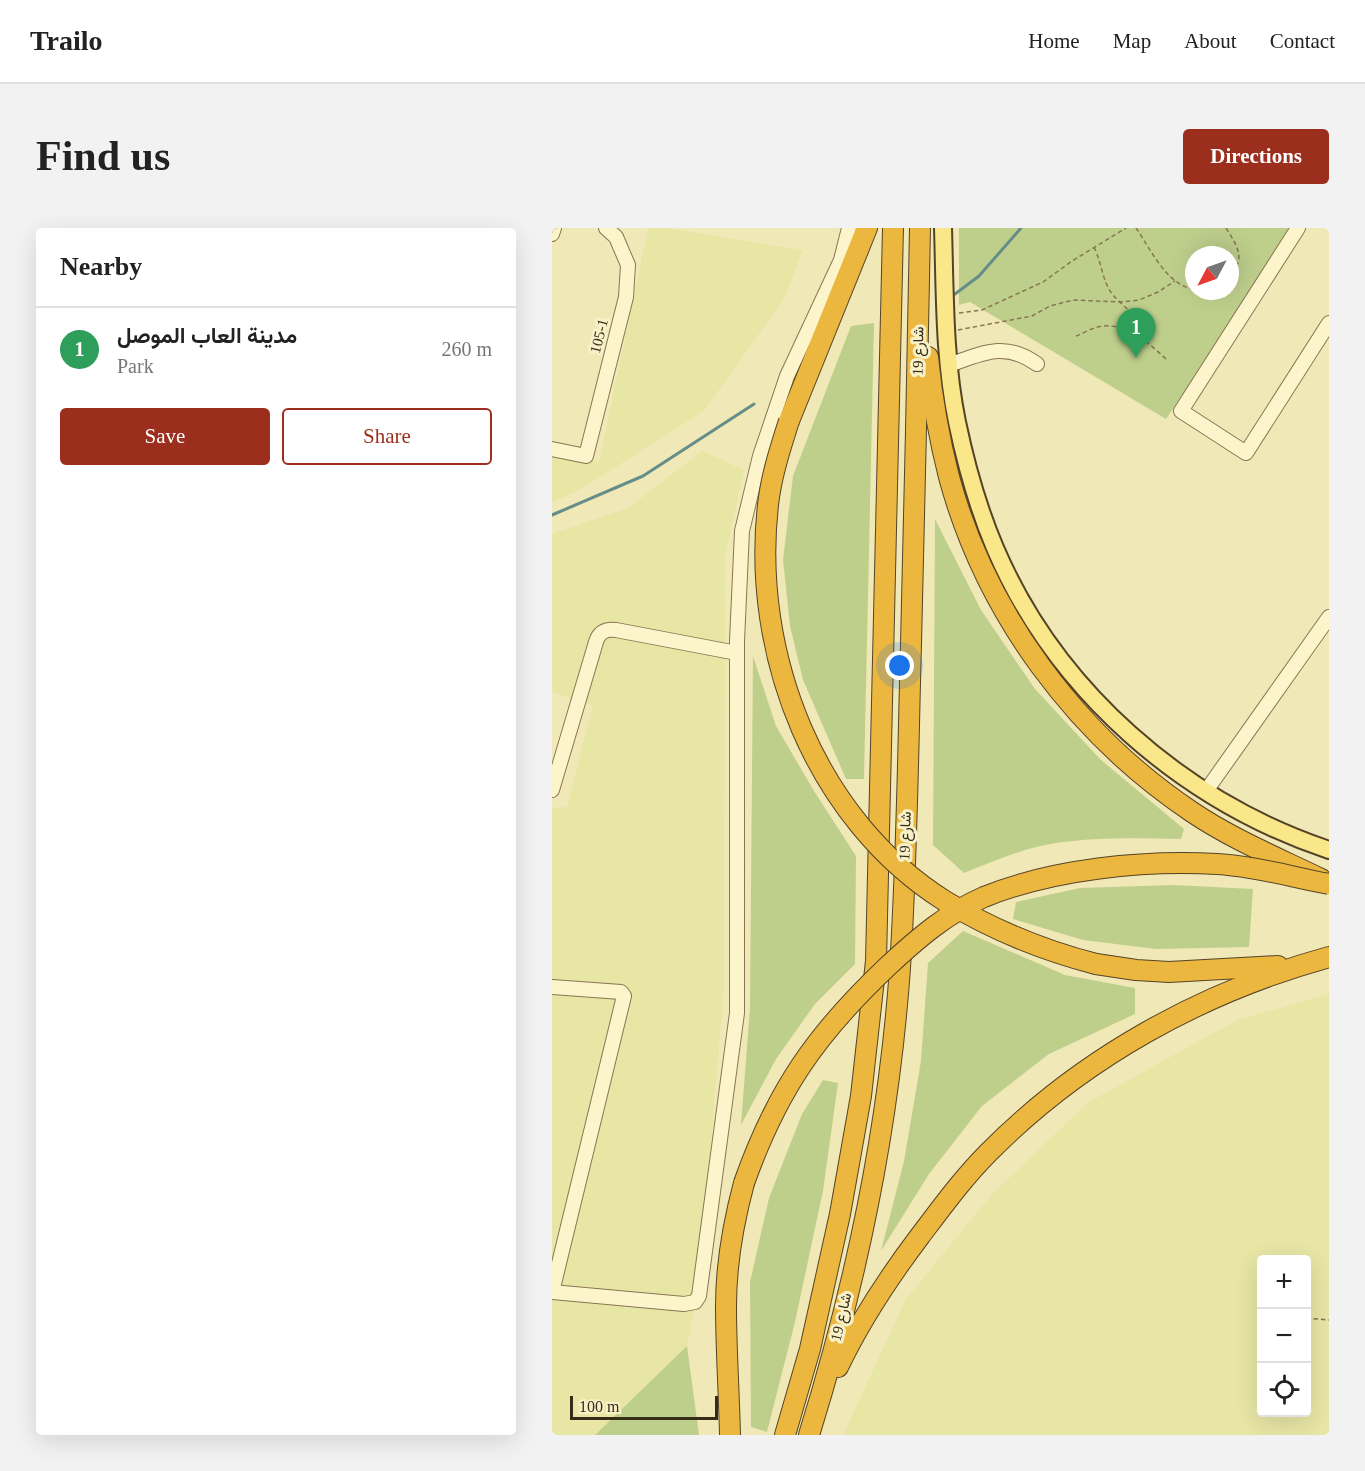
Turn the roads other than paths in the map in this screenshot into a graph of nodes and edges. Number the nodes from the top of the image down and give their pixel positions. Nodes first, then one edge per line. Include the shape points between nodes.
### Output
1 (554, 228) edge
2 (606, 228) edge
3 (849, 228) edge
4 (867, 228) edge
5 (893, 228) edge
6 (920, 228) edge
7 (943, 228) edge
8 (1298, 228) edge
9 (552, 234) edge
10 (920, 274) junction
11 (1329, 323) edge
12 (1037, 364) dead end
13 (949, 365) junction
14 (552, 449) edge
15 (1329, 617) edge
16 (737, 653) junction
17 (552, 790) edge
18 (1206, 791) junction
19 (1329, 850) edge
20 (1329, 883) edge
21 (1329, 957) edge
22 (1304, 964) junction
23 (552, 987) edge
24 (552, 1292) edge
25 (812, 1426) edge
26 (730, 1435) edge
27 (784, 1435) edge

1 - 9 street
2 - 14 street, 105-1 via 616,237 628,265 626,297 586,456
3 - 16 street via 841,260 788,376 760,456 742,531
4 - 22 highway, bridge via 789,421 768,504 767,590 775,650 807,741 844,803 866,832 899,864 944,900 1020,941 1056,954 1136,970 1169,972
5 - 27 highway, شارع 19 via 876,961 861,1096 840,1214 810,1349
6 - 10 highway, شارع 19
7 - 13 main road
8 - 11 street via 1180,411 1246,453
10 - 20 highway via 933,402 949,478 975,549 1027,648 1069,703 1131,766 1222,831
10 - 25 highway, شارع 19 via 900,969 886,1096 865,1214 830,1367
12 - 13 street via 1023,353 1008,350
13 - 18 main road via 956,421 979,506 996,549 1038,627 1116,722 1146,749
15 - 18 street
16 - 17 street via 605,630 596,642
16 - 24 street via 737,1013 699,1296 695,1302 684,1304
18 - 19 main road via 1271,826
20 - 26 highway, bridge via 1219,864 1139,865 1020,885 983,898 927,931 863,990 813,1047 783,1093 758,1146 734,1221 729,1257 726,1305
21 - 22 highway
22 - 25 highway via 1212,998 1110,1054 1044,1101 988,1153 896,1268 846,1349
23 - 24 street via 621,992 624,996

